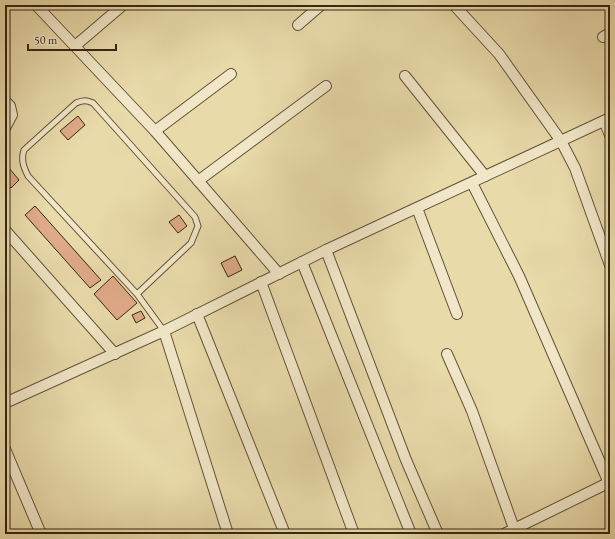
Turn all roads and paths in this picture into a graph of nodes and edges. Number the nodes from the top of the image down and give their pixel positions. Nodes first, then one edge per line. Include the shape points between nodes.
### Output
1 (36, 5) edge
2 (123, 5) edge
3 (321, 5) edge
4 (454, 5) edge
5 (298, 25) dead end
6 (75, 46) junction
7 (231, 74) dead end
8 (405, 76) dead end
9 (326, 86) dead end
10 (5, 101) edge
11 (607, 120) edge
12 (5, 128) edge
13 (155, 131) junction
14 (610, 135) edge
15 (561, 141) junction
16 (485, 176) junction
17 (198, 181) junction
18 (472, 183) junction
19 (416, 208) junction
20 (5, 230) edge
21 (326, 250) junction
22 (302, 262) junction
23 (610, 265) edge
24 (279, 274) junction
25 (261, 282) junction
26 (137, 294) junction
27 (197, 314) junction
28 (457, 314) dead end
29 (164, 331) junction
30 (115, 354) junction
31 (447, 354) dead end
32 (5, 403) edge
33 (5, 449) edge
34 (610, 483) edge
35 (515, 532) edge
36 (41, 534) edge
37 (228, 534) edge
38 (285, 534) edge
39 (354, 534) edge
40 (411, 534) edge
41 (438, 534) edge
42 (504, 534) edge

1 - 6 street
2 - 6 street
3 - 5 street
4 - 15 street via 498,54
6 - 13 street
7 - 13 street
8 - 16 street
9 - 17 street
10 - 12 street via 10,106 12,115
11 - 14 street
11 - 15 street
13 - 17 street
15 - 16 street
15 - 23 street via 575,168
16 - 18 street
17 - 24 street
18 - 19 street
18 - 34 street via 519,276
19 - 21 street
19 - 28 street
20 - 30 street
21 - 22 street
21 - 41 street via 406,460
22 - 24 street
22 - 40 street
24 - 25 street
25 - 27 street
25 - 39 street
26 - 26 lane via 191,243 198,226 196,217 93,103 88,100 81,101 24,150 24,168 28,176
26 - 29 lane
27 - 29 street
27 - 38 street
29 - 30 street
29 - 37 street
30 - 32 street
31 - 35 street via 472,411
33 - 36 street
34 - 35 street
35 - 42 street

